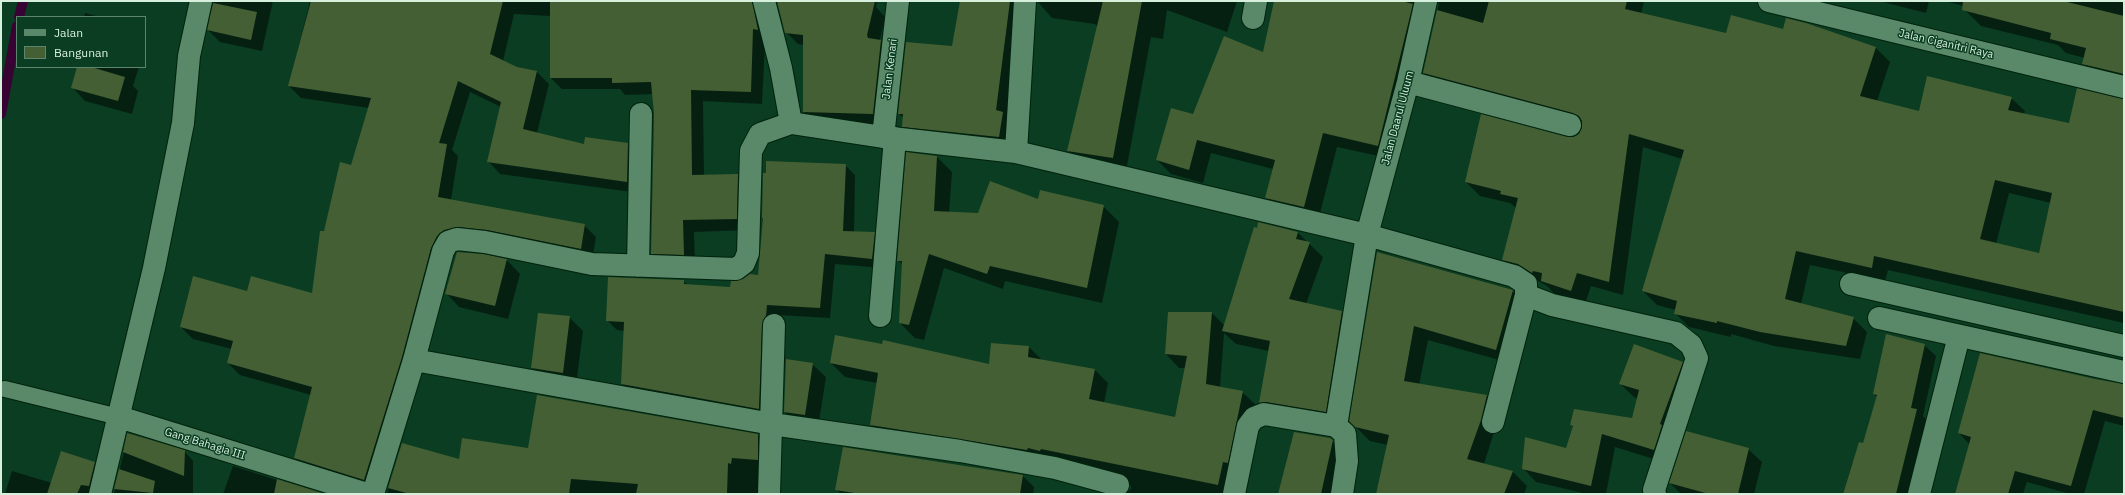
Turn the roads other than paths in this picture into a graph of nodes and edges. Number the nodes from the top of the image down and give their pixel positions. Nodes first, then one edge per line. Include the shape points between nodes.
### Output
1 (201, 1) edge
2 (764, 1) edge
3 (898, 1) edge
4 (1024, 1) edge
5 (1426, 1) edge
6 (1769, 1) edge
7 (1408, 82) junction
8 (2124, 87) edge
9 (640, 114) dead end
10 (791, 123) junction
11 (1570, 125) dead end
12 (889, 138) junction
13 (1016, 152) junction
14 (1367, 235) junction
15 (638, 266) junction
16 (1851, 284) dead end
17 (1526, 295) junction
18 (880, 316) dead end
19 (1879, 318) dead end
20 (774, 325) dead end
21 (1959, 336) junction
22 (2124, 346) edge
23 (414, 360) junction
24 (2124, 372) edge
25 (6, 389) dead end
26 (119, 417) junction
27 (1493, 422) dead end
28 (772, 424) junction
29 (1336, 426) junction
30 (1118, 485) dead end
31 (100, 494) edge
32 (367, 494) edge
33 (373, 494) edge
34 (770, 494) edge
35 (1234, 494) edge
36 (1342, 494) edge
37 (1655, 494) edge
38 (1919, 494) edge

1 - 26 street via 189,56 183,123 154,268
2 - 10 street via 781,68
3 - 12 street, Jalan Kenari
4 - 13 street
5 - 7 street, Jalan Daarul Uluum
6 - 8 street, Jalan Ciganitri Raya
7 - 11 street
7 - 14 street, Jalan Daarul Uluum
9 - 15 street
10 - 12 street
10 - 15 street via 760,134 751,151 748,253 744,263 736,269
12 - 13 street
12 - 18 street, Jalan Kenari
13 - 14 street
14 - 17 street via 1514,276 1526,284
14 - 29 street, Jalan Daarul Uluum
15 - 23 street via 592,264 485,242 452,240 448,242 444,251
16 - 22 street
17 - 27 street
17 - 37 street via 1552,305 1676,333 1690,345 1697,358 1654,490
19 - 21 street
20 - 28 street
21 - 24 street
21 - 38 street
23 - 28 street
23 - 33 street
25 - 26 lane
26 - 31 street
26 - 32 street, Gang Bahagia III
28 - 30 street via 1034,464
28 - 34 street
29 - 35 street via 1264,414 1254,418 1248,426
29 - 36 street via 1345,434 1347,445

